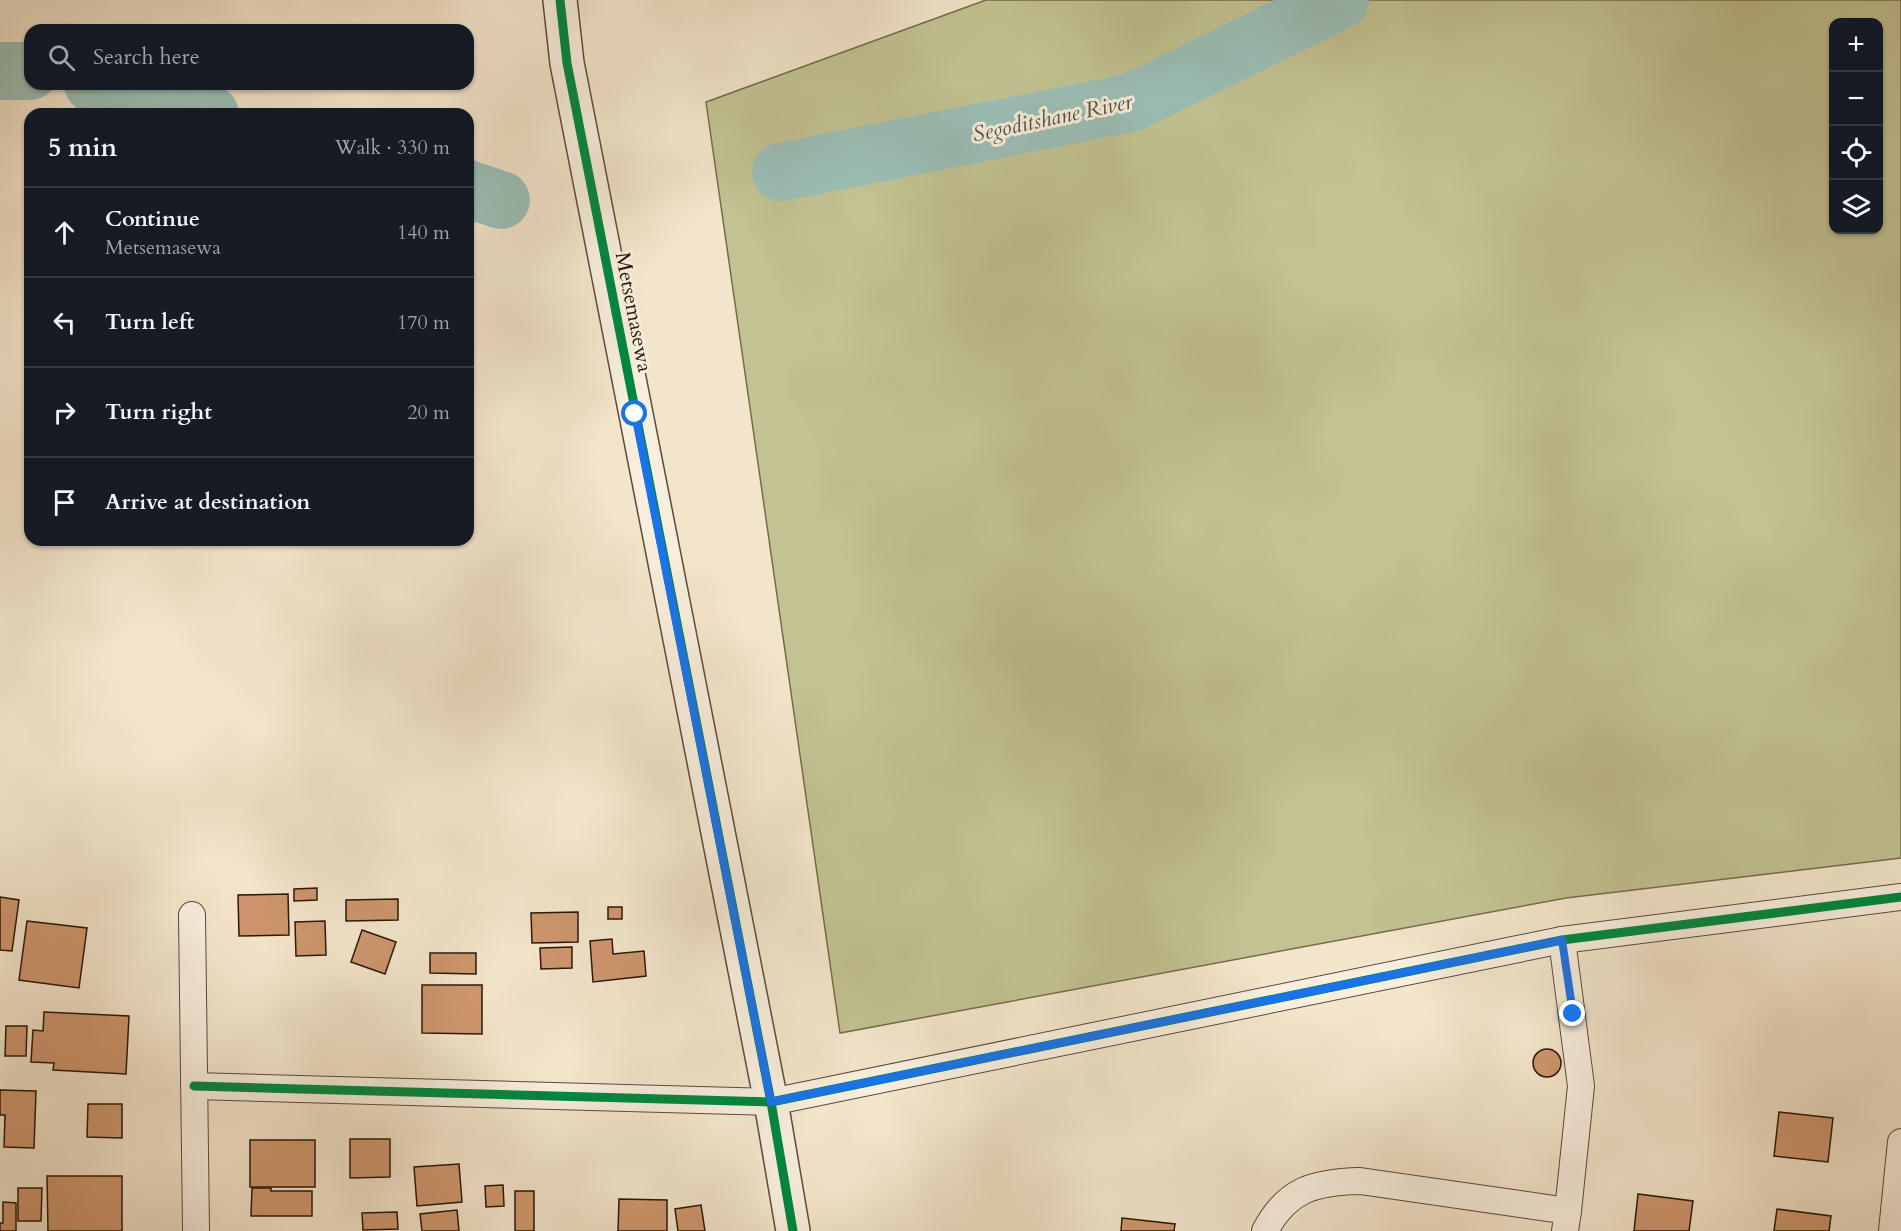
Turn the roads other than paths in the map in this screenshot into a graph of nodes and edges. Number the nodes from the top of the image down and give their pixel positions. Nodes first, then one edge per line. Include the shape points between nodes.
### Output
1 (560, 0) edge
2 (1901, 897) edge
3 (192, 915) dead end
4 (1562, 940) junction
5 (194, 1086) junction
6 (771, 1102) junction
7 (1901, 1142) edge
8 (1566, 1221) edge
9 (196, 1231) edge
10 (793, 1231) edge
11 (1265, 1231) edge
12 (1892, 1231) edge

1 - 6 street, Metsemasewa via 567,63
2 - 4 street
3 - 5 street
4 - 6 street
4 - 8 street via 1581,1086
5 - 6 street
5 - 9 street
6 - 10 street, Metsemasewa
7 - 12 street
8 - 11 street via 1360,1181 1336,1181 1312,1186 1292,1197 1275,1212

